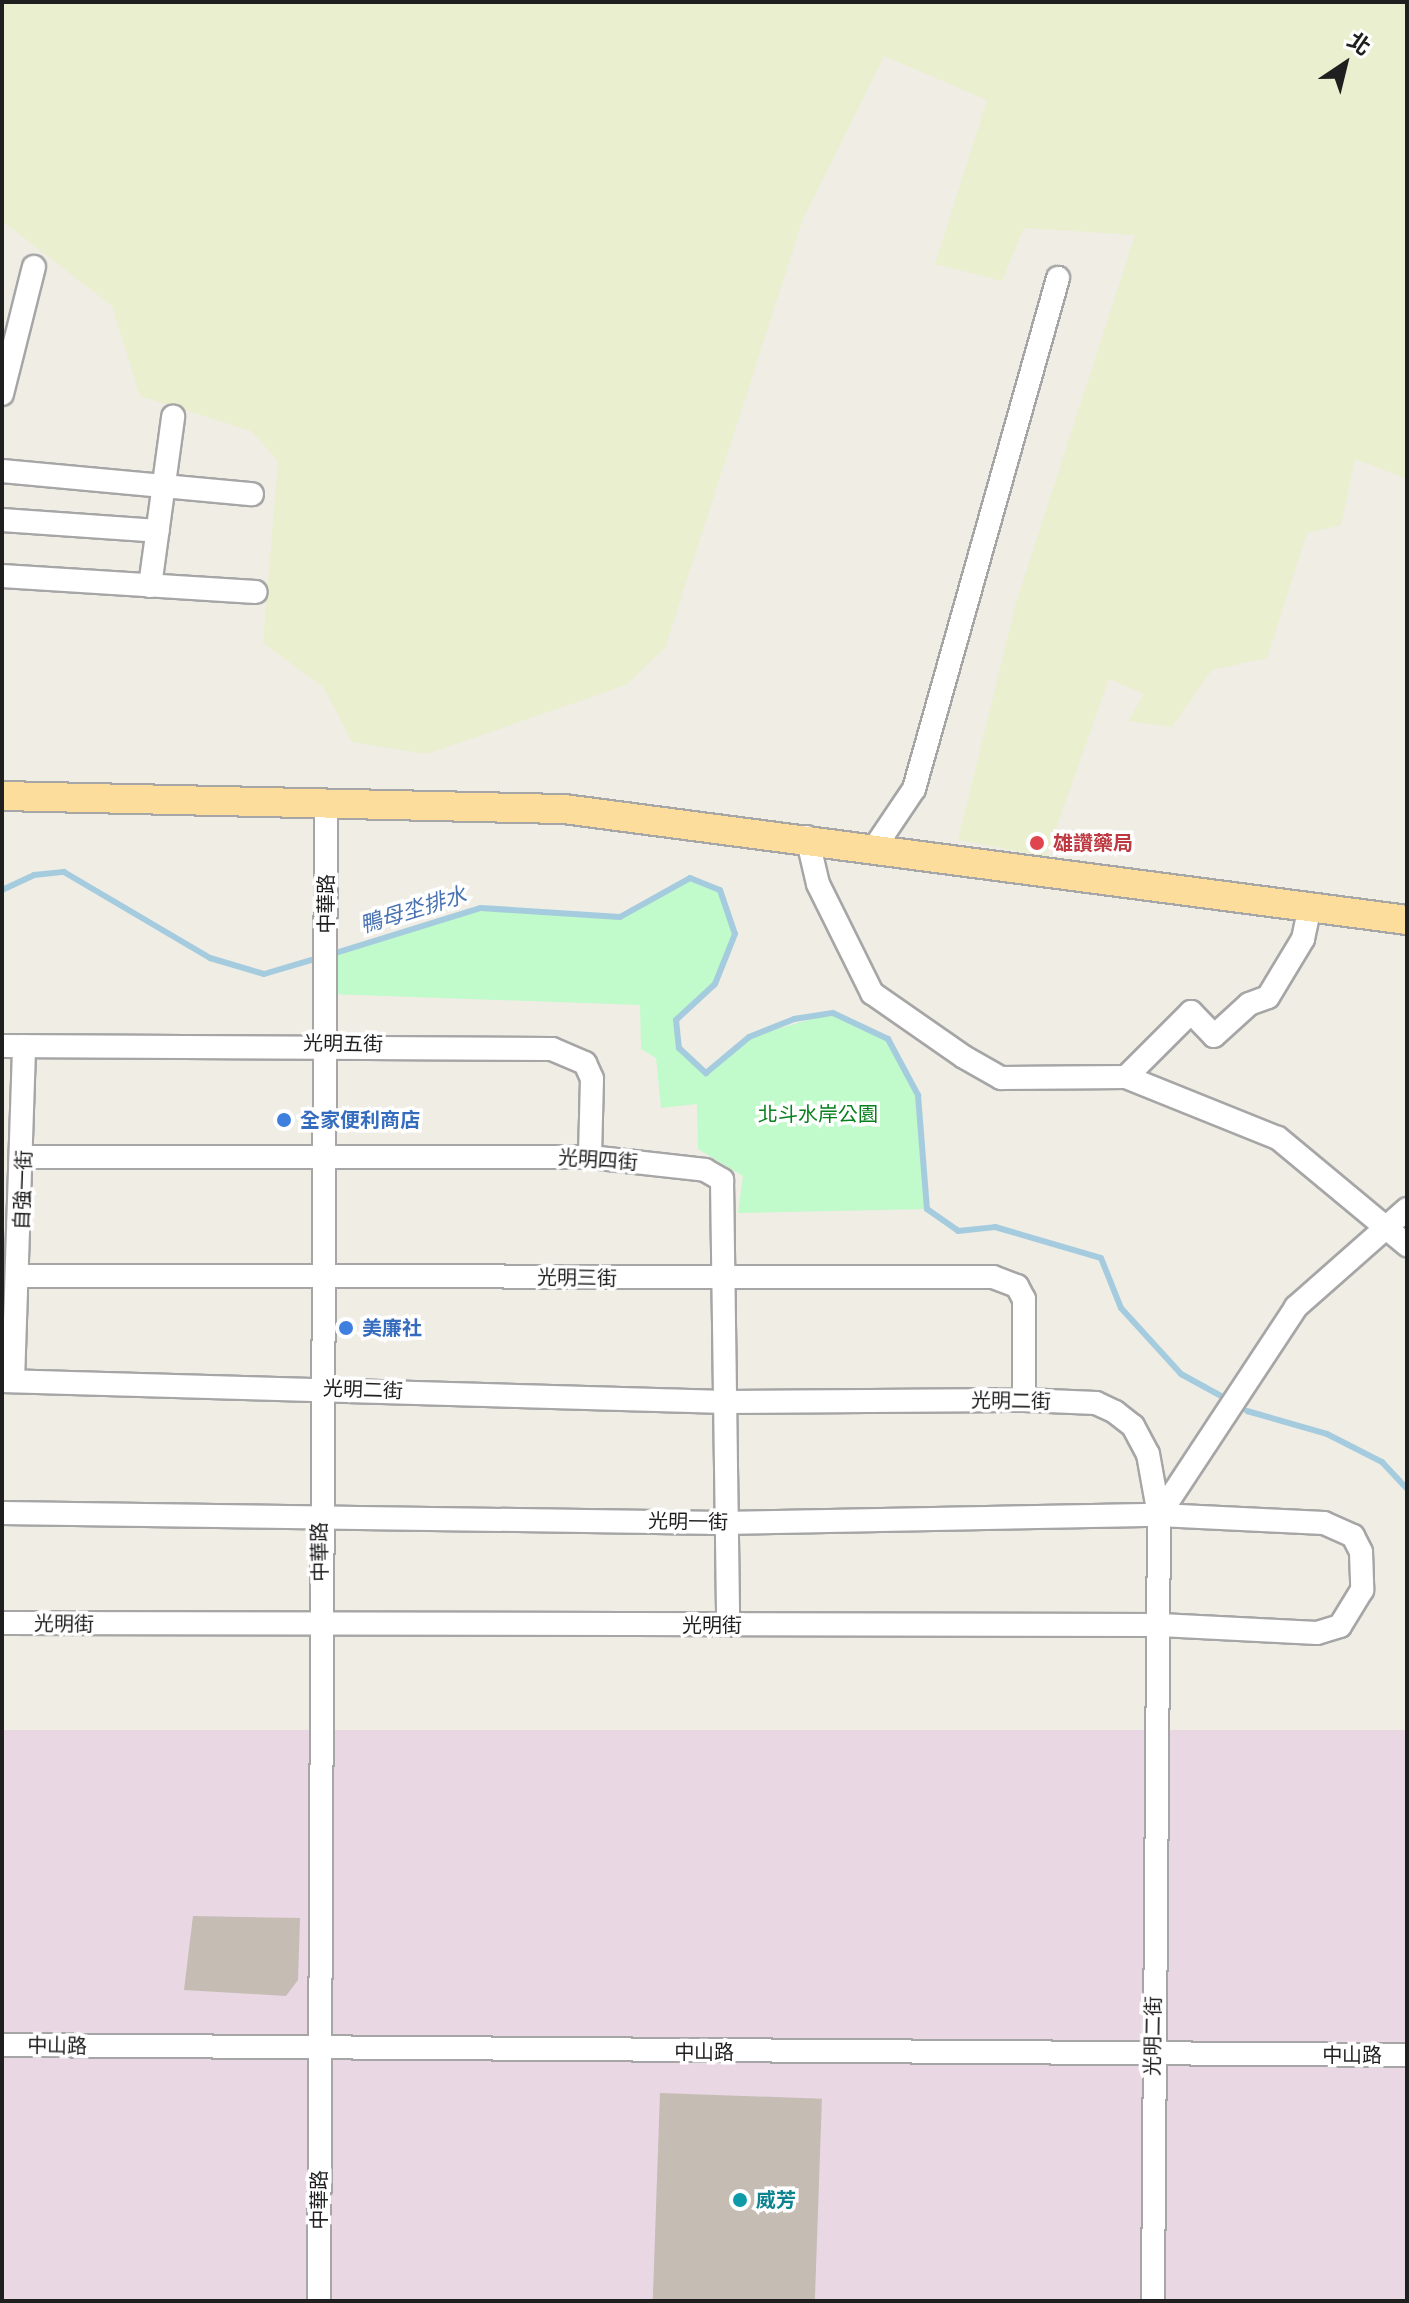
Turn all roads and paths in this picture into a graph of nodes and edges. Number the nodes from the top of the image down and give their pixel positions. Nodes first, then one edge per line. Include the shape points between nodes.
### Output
1 (34, 267) dead end
2 (1058, 278) dead end
3 (2, 394) edge
4 (173, 417) dead end
5 (2, 471) edge
6 (164, 485) junction
7 (252, 494) dead end
8 (2, 520) edge
9 (158, 531) junction
10 (2, 576) edge
11 (150, 586) junction
12 (255, 592) dead end
13 (2, 796) edge
14 (326, 802) junction
15 (807, 837) junction
16 (875, 847) junction
17 (1310, 907) junction
18 (1406, 917) edge
19 (326, 1043) junction
20 (13, 1046) edge
21 (1126, 1077) junction
22 (25, 1157) junction
23 (325, 1157) junction
24 (590, 1157) junction
25 (1407, 1209) edge
26 (1386, 1228) junction
27 (1407, 1245) edge
28 (323, 1274) junction
29 (19, 1276) junction
30 (726, 1280) junction
31 (8, 1381) edge
32 (321, 1389) junction
33 (1024, 1400) junction
34 (726, 1402) junction
35 (2, 1513) edge
36 (320, 1515) junction
37 (1159, 1515) junction
38 (723, 1523) junction
39 (1361, 1552) joint
40 (2, 1623) edge
41 (728, 1625) junction
42 (1160, 1625) junction
43 (321, 1627) junction
44 (2, 2045) edge
45 (319, 2051) junction
46 (1153, 2053) junction
47 (1407, 2055) edge
48 (319, 2301) edge
49 (1153, 2301) edge

1 - 3 street
2 - 16 street via 914,789
4 - 6 street
5 - 6 street
6 - 7 street
6 - 9 street
8 - 9 street
9 - 11 street
10 - 11 street
11 - 12 street
13 - 14 main road
14 - 15 main road via 564,809
14 - 19 street, 中華路
15 - 16 main road
15 - 21 street via 818,884 881,999 1001,1078
16 - 17 main road
17 - 18 main road
17 - 21 street via 1303,939 1268,997 1249,1004 1214,1036 1191,1012
19 - 20 street, 光明五街
19 - 23 street, 中華路
19 - 24 street, 光明五街 via 568,1053 585,1063 592,1079
20 - 22 street, 自強一街
21 - 26 street via 1278,1138
22 - 23 street, 光明四街
22 - 29 street, 自強一街
23 - 24 street, 光明四街
23 - 28 street, 中華路
24 - 30 street, 光明四街 via 705,1170 722,1180
25 - 26 street
26 - 27 street
26 - 37 street via 1296,1307
28 - 29 street, 光明三街
28 - 30 street, 光明三街
28 - 32 street, 中華路
29 - 31 street, 自強一街
30 - 33 street, 光明三街 via 1006,1279 1024,1299
30 - 34 street, 光明四街
31 - 32 street, 光明二街
32 - 34 street, 光明二街
32 - 36 street, 中華路
33 - 34 street, 光明二街
33 - 37 street, 光明二街 via 1096,1403 1133,1426 1148,1454
34 - 38 street, 光明四街
35 - 36 street, 光明一街
36 - 38 street, 光明一街
36 - 43 street, 中華路
37 - 38 street, 光明一街
37 - 39 street, 光明一街 via 1324,1523 1353,1536
37 - 42 street, 光明二街
38 - 41 street, 光明四街
39 - 42 street, 光明街 via 1362,1590 1340,1626 1317,1633
40 - 43 street, 光明街
41 - 42 street, 光明街
41 - 43 street, 光明街
42 - 46 street, 光明二街
43 - 45 street, 中華路
44 - 45 street, 中山路
45 - 46 street, 中山路
45 - 48 street, 中華路
46 - 47 street, 中山路
46 - 49 street, 光明二街

